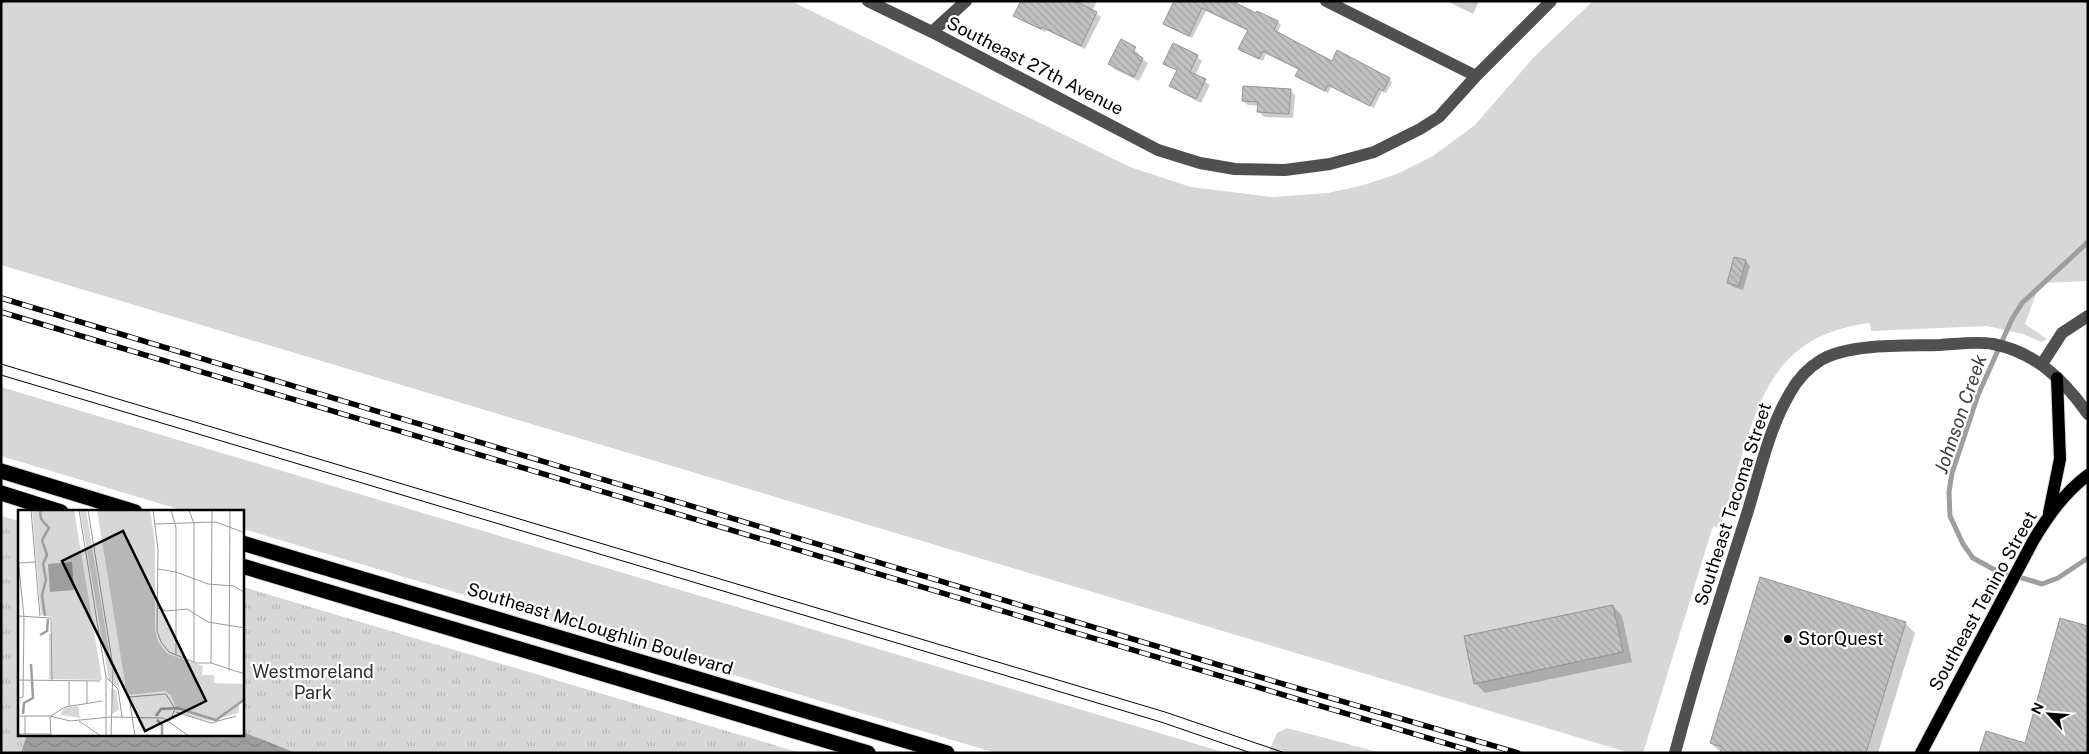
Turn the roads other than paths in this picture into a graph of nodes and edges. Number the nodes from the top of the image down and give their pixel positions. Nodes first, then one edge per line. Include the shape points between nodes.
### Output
1 (868, 1) edge
2 (966, 1) edge
3 (1326, 1) edge
4 (1551, 1) edge
5 (932, 32) junction
6 (1476, 76) junction
7 (2088, 316) edge
8 (2042, 364) junction
9 (2057, 378) junction
10 (2088, 414) edge
11 (1, 471) edge
12 (2088, 475) edge
13 (1, 493) edge
14 (55, 510) edge
15 (128, 510) edge
16 (2049, 515) junction
17 (244, 544) edge
18 (244, 567) edge
19 (868, 753) edge
20 (947, 753) edge
21 (1675, 753) edge
22 (1921, 753) edge

1 - 5 street, Southeast 27th Avenue
2 - 5 street
3 - 6 street
4 - 6 street, Southeast 27th Avenue
5 - 6 street, Southeast 27th Avenue via 1158,150 1234,169 1285,170 1330,164 1374,152 1420,130 1439,116
7 - 8 street via 2062,334
8 - 9 street, Southeast Tacoma Street
8 - 21 street, Southeast Tacoma Street via 2029,356 1992,344 1870,348 1822,360 1797,381 1772,433 1697,671
9 - 10 street, Southeast Tacoma Street
9 - 16 main road via 2060,459
11 - 15 highway
12 - 16 main road, Southeast Tenino Street
13 - 14 highway
16 - 22 main road, Southeast Tenino Street via 2032,540
17 - 20 highway, Southeast McLoughlin Boulevard
18 - 19 highway

